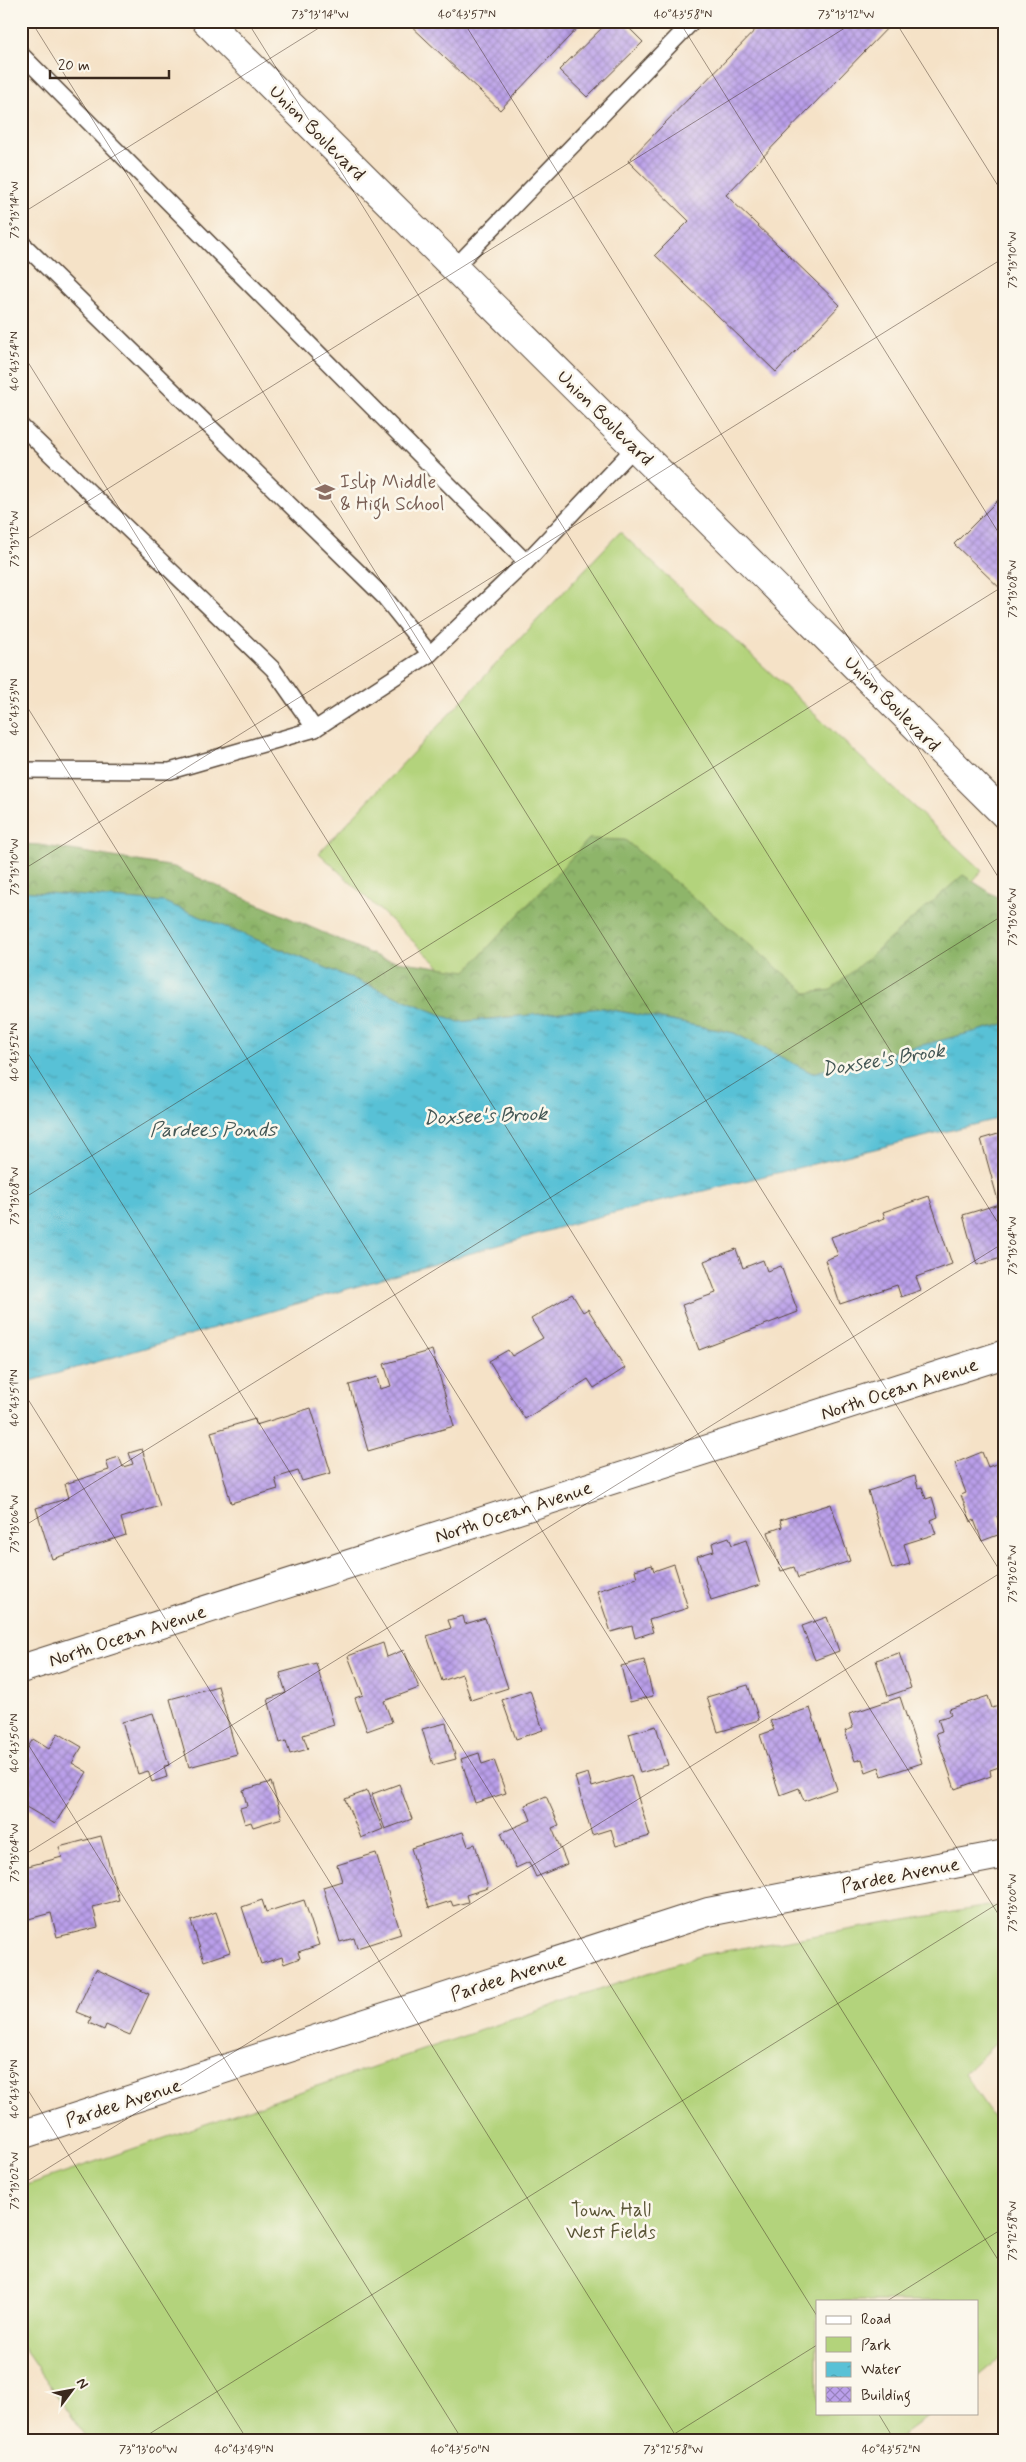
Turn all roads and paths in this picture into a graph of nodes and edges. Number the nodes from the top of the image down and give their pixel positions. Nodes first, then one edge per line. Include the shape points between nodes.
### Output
1 (206, 21) edge
2 (693, 21) edge
3 (21, 54) edge
4 (21, 242) edge
5 (454, 267) junction
6 (21, 426) edge
7 (636, 446) junction
8 (526, 562) junction
9 (430, 654) junction
10 (315, 730) junction
11 (21, 770) edge
12 (1005, 815) edge
13 (1005, 1354) edge
14 (21, 1669) edge
15 (1005, 1854) edge
16 (21, 2135) edge

1 - 5 street, Union Boulevard
2 - 5 lane
3 - 8 lane
4 - 9 lane via 385,598
5 - 7 street, Union Boulevard
6 - 10 lane via 273,669
7 - 8 lane
7 - 12 street, Union Boulevard
8 - 9 lane
9 - 10 lane
10 - 11 lane via 170,771
13 - 14 street, North Ocean Avenue
15 - 16 street, Pardee Avenue via 708,1912

